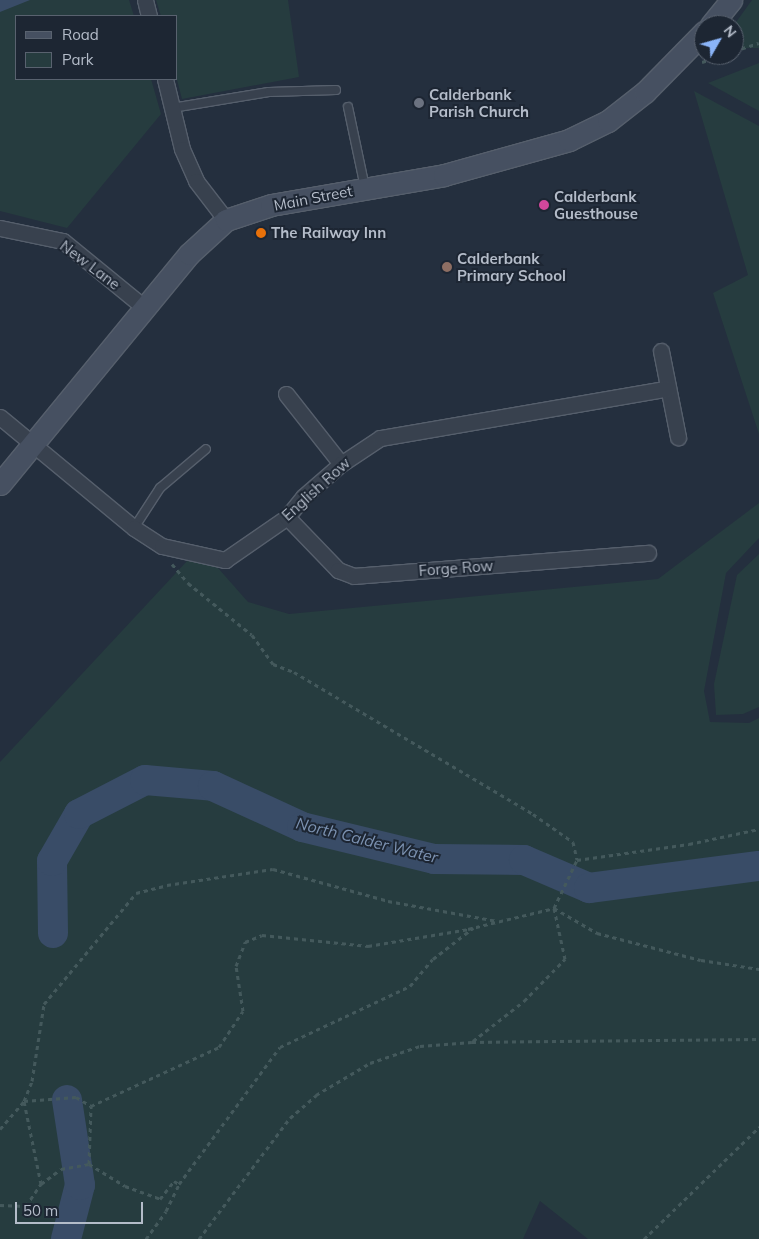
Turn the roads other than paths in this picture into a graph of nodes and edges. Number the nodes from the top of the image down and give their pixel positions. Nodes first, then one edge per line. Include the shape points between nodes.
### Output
1 (145, 0) edge
2 (731, 0) edge
3 (149, 15) edge
4 (718, 15) edge
5 (694, 42) edge
6 (165, 80) edge
7 (336, 90) dead end
8 (348, 107) dead end
9 (172, 108) junction
10 (365, 188) junction
11 (226, 220) junction
12 (0, 228) edge
13 (145, 308) junction
14 (661, 351) dead end
15 (668, 388) junction
16 (286, 394) dead end
17 (0, 417) edge
18 (678, 437) dead end
19 (33, 445) junction
20 (206, 449) dead end
21 (341, 464) junction
22 (0, 484) edge
23 (287, 517) junction
24 (134, 528) junction
25 (648, 553) dead end

1 - 3 street
2 - 4 main road
5 - 10 main road, Main Street via 645,92 608,121 569,140 444,176
6 - 9 street
7 - 9 lane via 269,92 196,101
8 - 10 lane
9 - 11 street via 182,149 196,181
10 - 11 main road, Main Street via 271,205
11 - 13 main road, Main Street via 189,254
12 - 13 street, New Lane via 63,241
13 - 19 main road, Main Street
14 - 15 street
15 - 18 street
15 - 21 street, English Row via 380,438
16 - 21 street
17 - 19 street, English Row
19 - 22 main road, Main Street
19 - 24 street, English Row
20 - 24 lane via 160,488
21 - 23 street, English Row via 303,497
23 - 24 street, English Row via 225,560 162,546
23 - 25 street, Forge Row via 338,570 354,576

